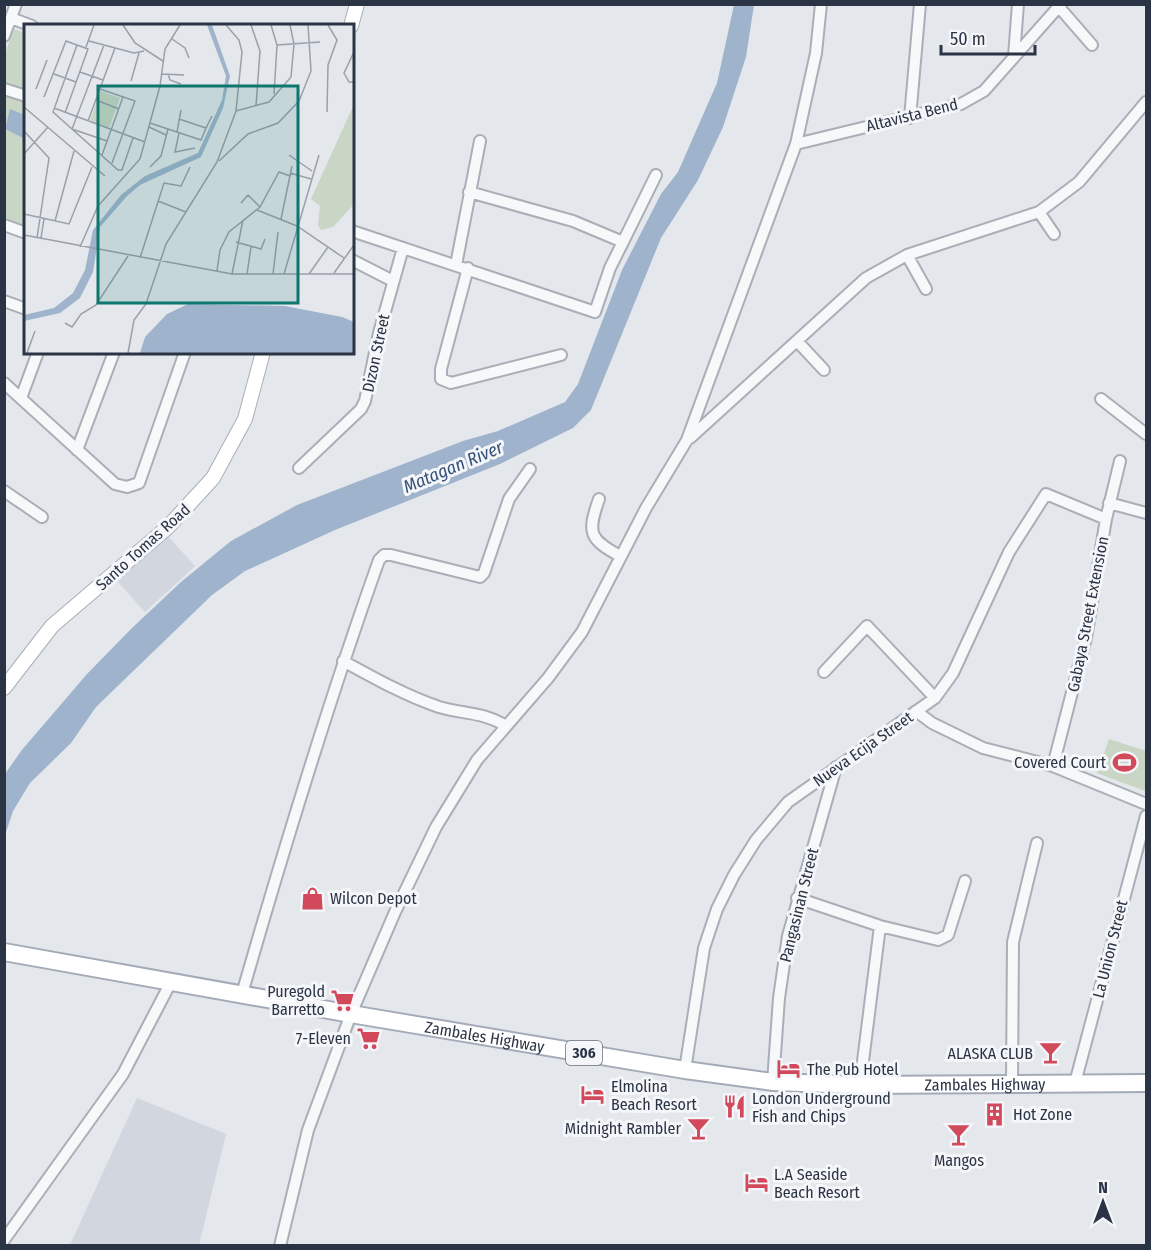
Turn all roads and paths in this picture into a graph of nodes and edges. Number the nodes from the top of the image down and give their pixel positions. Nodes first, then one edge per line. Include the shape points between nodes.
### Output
1 (16, 4) edge
2 (357, 4) edge
3 (821, 4) edge
4 (920, 4) edge
5 (1018, 4) edge
6 (1060, 6) edge
7 (11, 18) junction
8 (27, 24) edge
9 (352, 24) edge
10 (4, 36) edge
11 (1092, 45) dead end
12 (1014, 56) junction
13 (4, 89) edge
14 (24, 95) edge
15 (1146, 102) edge
16 (910, 118) junction
17 (480, 141) dead end
18 (796, 144) junction
19 (656, 175) dead end
20 (469, 192) junction
21 (1039, 212) junction
22 (4, 225) edge
23 (24, 232) edge
24 (354, 232) edge
25 (1054, 234) dead end
26 (623, 242) junction
27 (403, 248) junction
28 (907, 255) junction
29 (354, 261) edge
30 (456, 265) junction
31 (468, 268) junction
32 (393, 281) junction
33 (926, 289) dead end
34 (4, 301) edge
35 (24, 308) edge
36 (797, 341) junction
37 (37, 354) edge
38 (113, 354) edge
39 (184, 354) edge
40 (262, 354) edge
41 (561, 356) dead end
42 (824, 370) dead end
43 (4, 383) edge
44 (21, 398) junction
45 (1101, 399) dead end
46 (1146, 434) edge
47 (687, 440) junction
48 (77, 450) junction
49 (1120, 461) dead end
50 (298, 468) dead end
51 (530, 469) dead end
52 (4, 491) edge
53 (599, 499) dead end
54 (1109, 503) junction
55 (1146, 513) edge
56 (42, 517) dead end
57 (1106, 519) junction
58 (620, 556) junction
59 (343, 661) junction
60 (824, 672) dead end
61 (4, 688) edge
62 (935, 698) junction
63 (916, 711) junction
64 (505, 725) junction
65 (1053, 766) junction
66 (836, 767) junction
67 (1146, 804) edge
68 (1146, 816) edge
69 (1037, 843) dead end
70 (965, 881) dead end
71 (797, 898) junction
72 (880, 926) junction
73 (4, 952) edge
74 (171, 982) junction
75 (242, 994) junction
76 (351, 1014) junction
77 (685, 1070) junction
78 (773, 1082) junction
79 (1012, 1083) junction
80 (1075, 1083) junction
81 (1146, 1083) edge
82 (860, 1085) junction
83 (4, 1240) edge
84 (280, 1245) edge

1 - 7 street
2 - 9 street
3 - 18 street via 816,53
4 - 16 street
5 - 12 street
6 - 11 street
6 - 12 street, Altavista Bend
7 - 8 street
7 - 10 street
12 - 16 street, Altavista Bend via 984,91 961,105
13 - 14 street
15 - 21 street via 1079,182
16 - 18 street, Altavista Bend
17 - 20 street
18 - 47 street
19 - 26 street
20 - 26 street via 573,221
20 - 30 street
21 - 25 street
21 - 28 street
22 - 23 street
24 - 27 street
26 - 31 street via 595,312
27 - 30 street
27 - 32 street, Dizon Street
28 - 33 street
28 - 36 street via 848,292
29 - 32 street
30 - 31 street
31 - 41 street via 441,379 452,383
32 - 50 street, Dizon Street via 361,409
34 - 35 street
36 - 42 street
36 - 47 street
37 - 44 street
38 - 48 street
39 - 48 street via 139,483 127,487 115,484
40 - 61 street, Santo Tomas Road via 245,419 213,478 168,527 52,627
43 - 44 street
44 - 48 street
45 - 46 street
47 - 58 street
49 - 54 street, Gabaya Street Extension
51 - 59 street via 509,499 480,577 384,555 379,560
52 - 56 street
53 - 58 street via 592,531 597,543
54 - 55 street
54 - 57 street, Gabaya Street Extension
57 - 62 street, Nueva Ecija Street via 1046,494 1009,552 953,673
57 - 65 street, Gabaya Street Extension via 1086,638
58 - 64 street via 582,632 548,678
59 - 64 street via 436,706 478,713
59 - 75 street
60 - 62 street via 867,626
62 - 63 street, Nueva Ecija Street
63 - 65 street via 983,748
63 - 66 street, Nueva Ecija Street
64 - 76 street via 477,760 436,827
65 - 67 street
66 - 71 street, Pangasinan Street
66 - 77 street, Nueva Ecija Street via 789,802 756,840 717,909 704,948
68 - 80 street, La Union Street
69 - 79 street via 1013,942
70 - 72 street via 948,935 938,940
71 - 72 street
71 - 78 street, Pangasinan Street via 779,998
72 - 82 street
73 - 74 main road, Zambales Highway / 306
74 - 75 main road, Zambales Highway / 306
74 - 83 street via 123,1074
75 - 76 main road, Zambales Highway / 306
76 - 77 main road, Zambales Highway / 306
76 - 84 street via 308,1130
77 - 78 main road, Zambales Highway / 306
78 - 82 main road, Zambales Highway / 306
79 - 80 main road, Zambales Highway / 306
79 - 82 main road, Zambales Highway / 306
80 - 81 main road, Zambales Highway / 306

